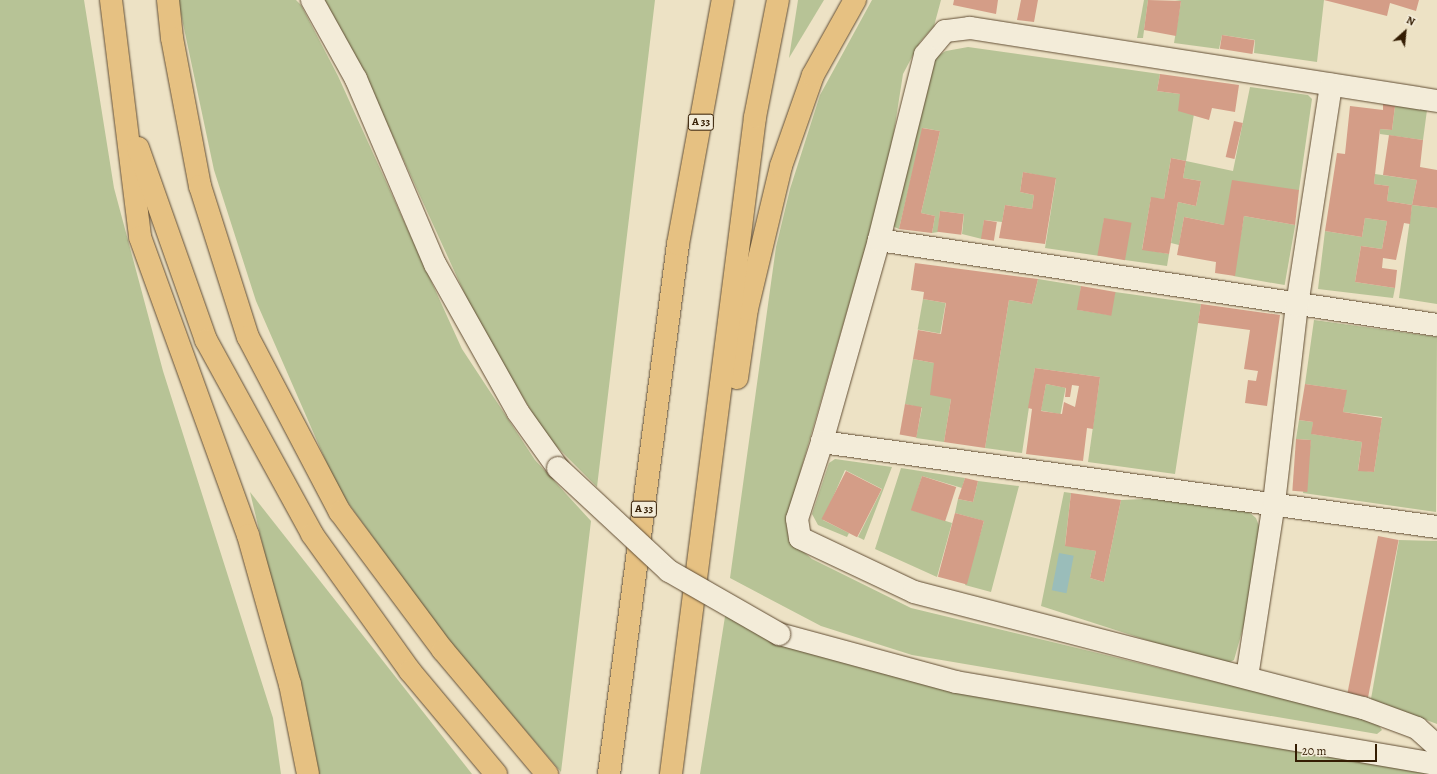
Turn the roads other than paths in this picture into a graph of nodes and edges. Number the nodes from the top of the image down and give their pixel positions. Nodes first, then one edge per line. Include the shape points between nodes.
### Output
1 (111, 0) edge
2 (168, 0) edge
3 (312, 0) edge
4 (723, 0) edge
5 (778, 0) edge
6 (854, 0) edge
7 (1331, 85) junction
8 (1437, 101) edge
9 (125, 111) junction
10 (879, 240) junction
11 (1297, 305) junction
12 (1437, 325) edge
13 (822, 442) junction
14 (1274, 503) junction
15 (704, 526) junction
16 (1437, 527) edge
17 (1247, 676) junction
18 (1437, 746) edge
19 (1437, 764) edge
20 (308, 774) edge
21 (496, 774) edge
22 (547, 774) edge
23 (609, 774) edge
24 (671, 774) edge

1 - 9 highway
2 - 22 highway via 200,186 248,337 340,512 443,650
3 - 19 street, bridge via 356,79 435,264 518,412 558,468 669,571 779,634 956,682
4 - 23 highway, A 33 via 678,244
5 - 15 highway via 755,117
6 - 15 highway via 813,75 781,166 747,309 722,486
7 - 8 street
7 - 10 street via 970,28 945,32 925,55
7 - 11 street
9 - 20 highway via 140,237 248,535 290,684
9 - 21 highway via 206,340 312,534 410,671
10 - 11 street
10 - 13 street
11 - 12 street
11 - 14 street
13 - 14 street
13 - 17 street via 797,519 800,538 914,592
14 - 16 street
14 - 17 street
15 - 24 highway
17 - 18 street via 1376,713 1417,728

